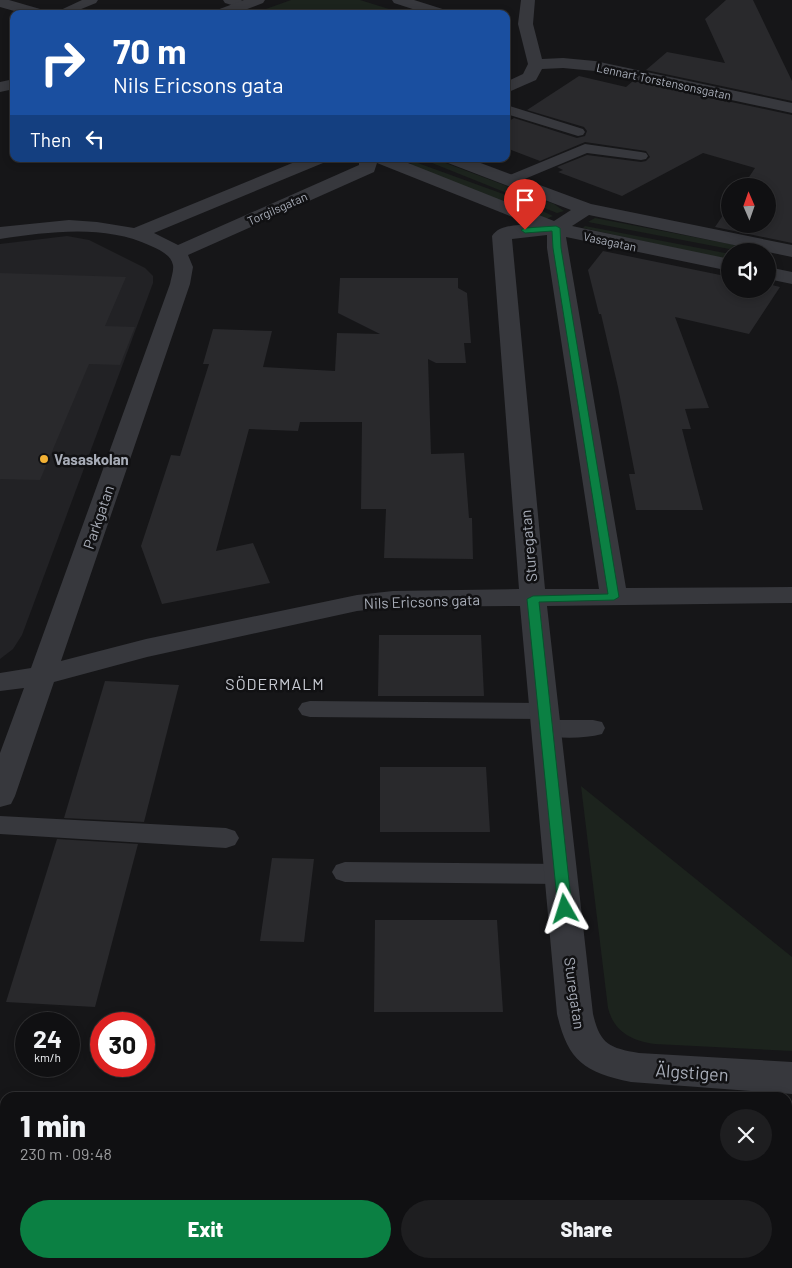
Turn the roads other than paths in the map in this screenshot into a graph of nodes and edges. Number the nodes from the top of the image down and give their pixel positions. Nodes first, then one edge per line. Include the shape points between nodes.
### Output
1 (92, 0) edge
2 (229, 0) edge
3 (399, 0) edge
4 (528, 0) edge
5 (0, 2) edge
6 (251, 2) edge
7 (28, 10) edge
8 (68, 10) edge
9 (230, 10) edge
10 (431, 10) edge
11 (536, 64) junction
12 (510, 86) edge
13 (792, 108) edge
14 (510, 110) edge
15 (578, 132) dead end
16 (642, 156) dead end
17 (310, 162) edge
18 (368, 162) edge
19 (391, 162) edge
20 (462, 162) edge
21 (510, 180) junction
22 (586, 209) junction
23 (556, 228) junction
24 (0, 234) edge
25 (136, 234) junction
26 (792, 251) edge
27 (177, 252) junction
28 (721, 263) edge
29 (776, 275) edge
30 (792, 278) edge
31 (792, 595) edge
32 (614, 597) junction
33 (533, 599) junction
34 (42, 676) junction
35 (0, 682) edge
36 (310, 709) dead end
37 (545, 720) junction
38 (593, 728) dead end
39 (0, 796) edge
40 (0, 825) edge
41 (226, 838) dead end
42 (345, 872) dead end
43 (561, 874) junction
44 (594, 1053) joint
45 (792, 1078) edge

1 - 8 lane
2 - 6 lane
3 - 10 street
4 - 11 street via 521,35
5 - 7 street
6 - 9 street
11 - 12 street via 530,77
11 - 13 street, Lennart Torstensonsgatan via 595,66
14 - 15 lane
16 - 21 lane via 585,148
17 - 25 street, Torgilsgatan
18 - 27 street, Torgilsgatan via 368,168
19 - 23 street, Vasagatan
20 - 21 street, Vasagatan
21 - 22 street, Vasagatan
22 - 23 street, Sturegatan
22 - 26 street, Vasagatan
23 - 28 street, Vasagatan
23 - 32 street via 558,258
23 - 33 street, Sturegatan via 510,232 502,236
24 - 25 street via 67,226
25 - 27 street
27 - 34 street, Parkgatan via 184,265 180,284
29 - 30 street
31 - 32 street, Nils Ericsons gata
32 - 33 street, Nils Ericsons gata
33 - 34 street, Nils Ericsons gata via 393,599 357,603 146,648
33 - 37 street, Sturegatan
34 - 35 street, Nils Ericsons gata
34 - 39 street, Parkgatan
36 - 37 lane
37 - 38 lane
37 - 43 street, Sturegatan
40 - 41 lane
42 - 43 lane
43 - 44 street, Sturegatan via 576,1014 581,1038
44 - 45 street, Älgstigen via 616,1064 639,1068

